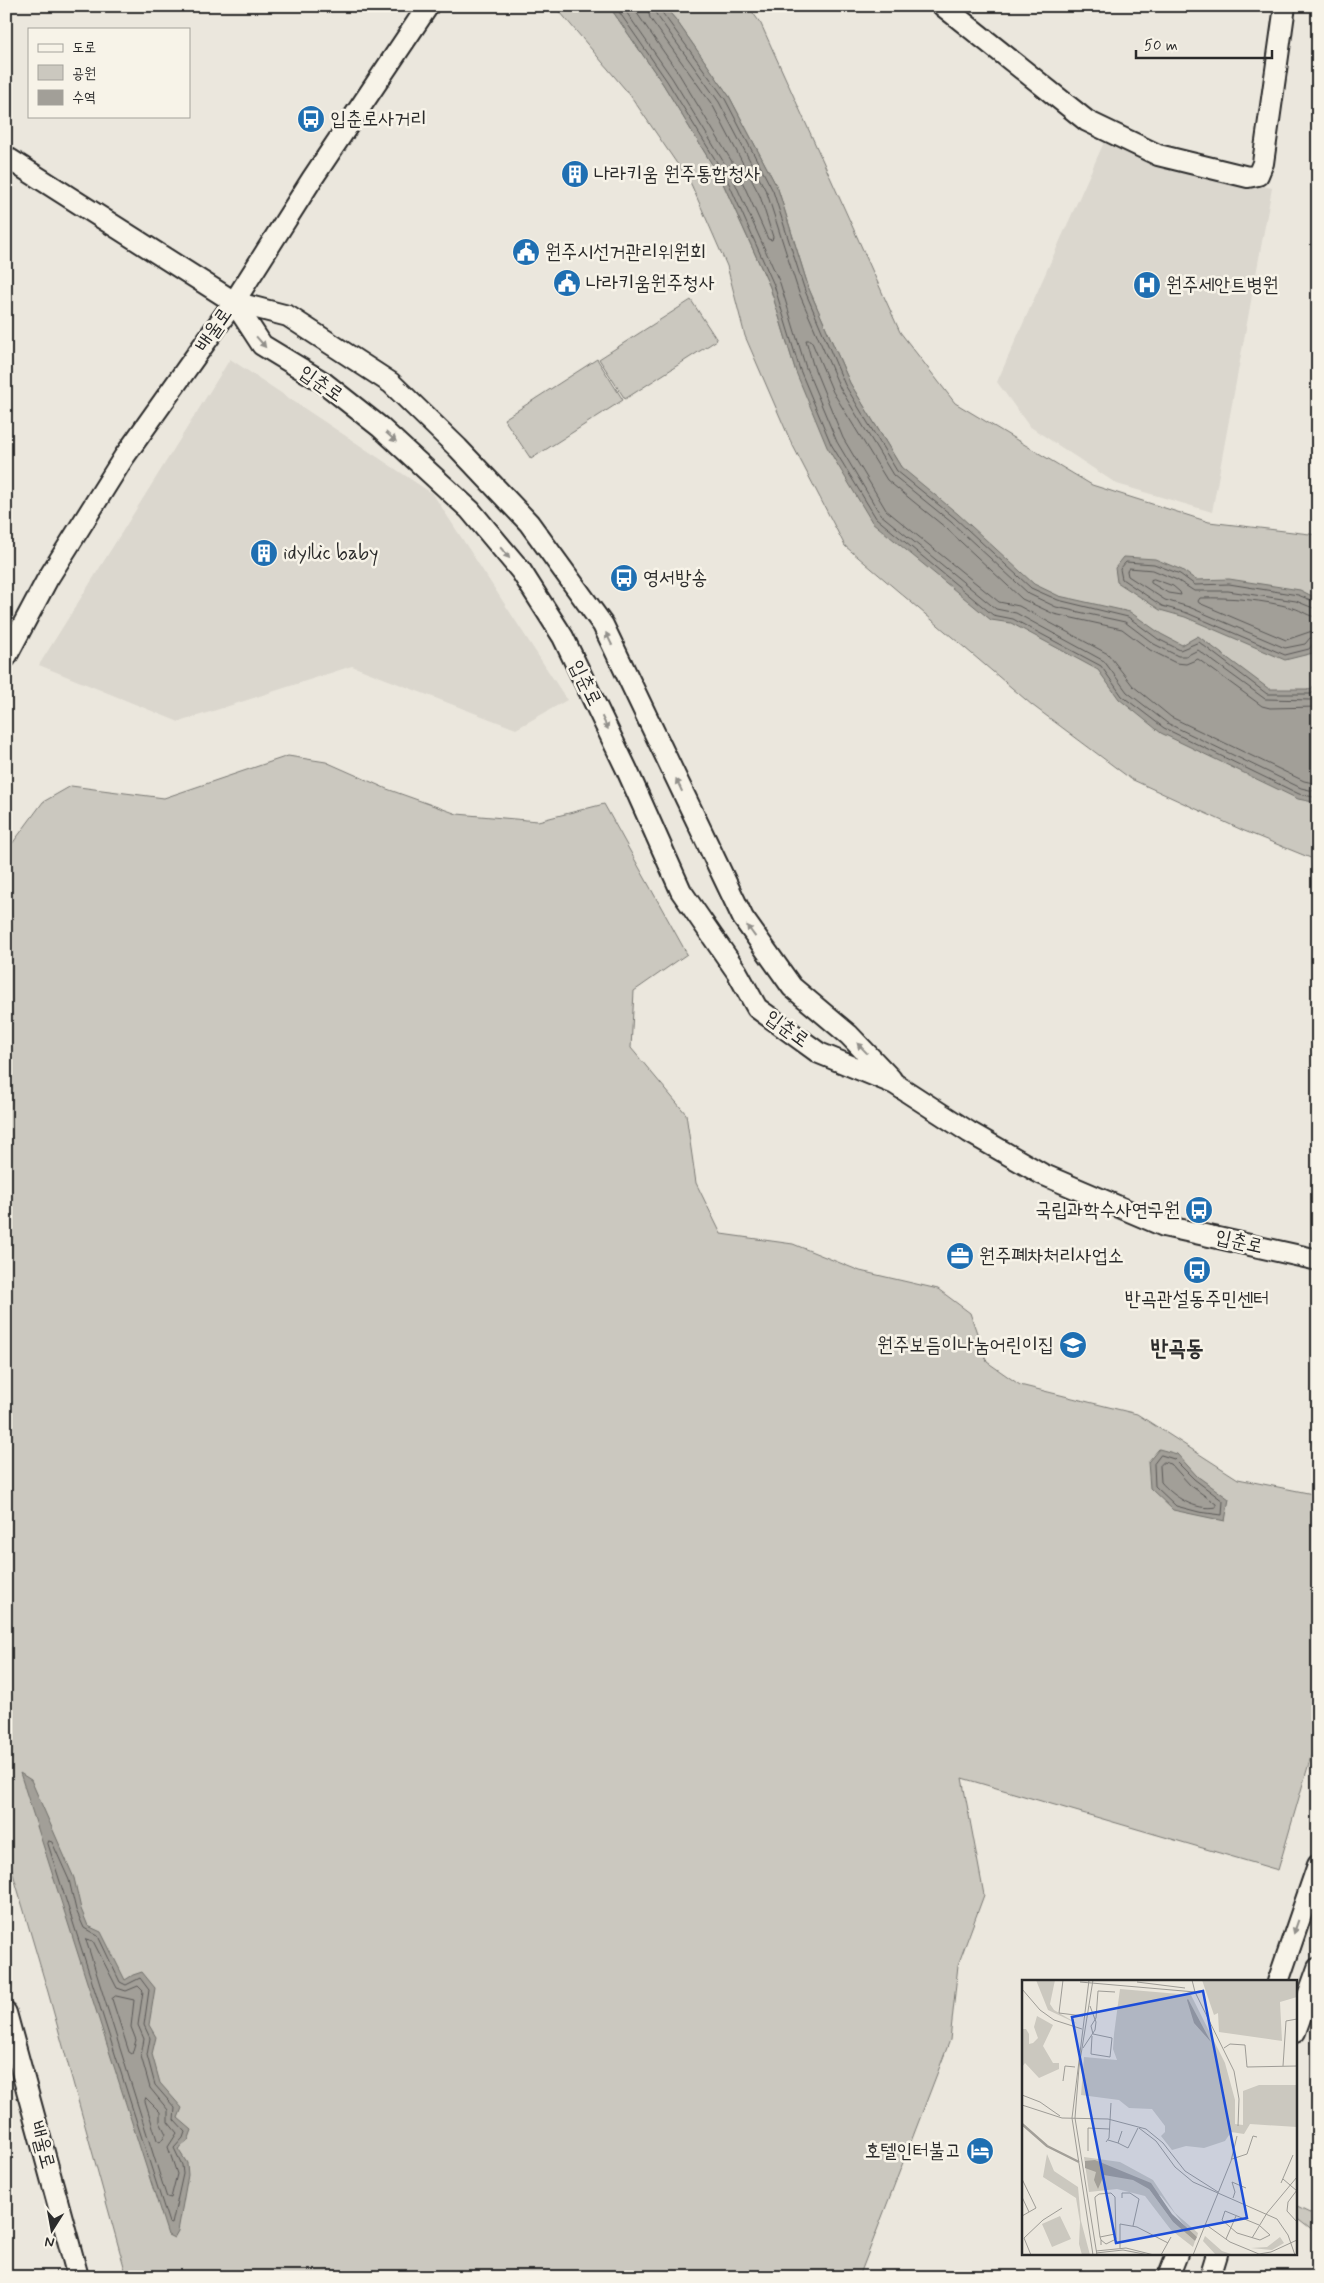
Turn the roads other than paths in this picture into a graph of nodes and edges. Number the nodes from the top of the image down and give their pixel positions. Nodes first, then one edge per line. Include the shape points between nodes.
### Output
1 (943, 6) edge
2 (1285, 6) edge
3 (420, 10) edge
4 (6, 157) edge
5 (234, 302) junction
6 (6, 657) edge
7 (896, 1084) junction
8 (1318, 1260) edge
9 (1318, 1865) edge
10 (1318, 1968) edge
11 (1279, 1980) edge
12 (6, 2013) edge
13 (1296, 2029) edge
14 (1175, 2256) edge
15 (1216, 2256) edge
16 (78, 2277) edge
17 (1168, 2277) edge
18 (1210, 2277) edge

1 - 2 street via 1087,120 1158,155 1248,177 1258,175 1263,163
3 - 5 street, 배울로
4 - 5 street, 입춘로
5 - 6 street, 배울로 via 124,457 47,580
7 -> 5 street, 입춘로 via 849,1035 792,987 743,918 603,625 530,523 391,383 288,316
5 -> 7 street, 입춘로 via 262,345 323,382 380,427 470,510 521,571 563,637 628,770 681,891 737,972 757,1008 820,1053
7 - 8 street, 입춘로 via 968,1132 1042,1174 1164,1226
9 -> 11 street
10 - 13 street
12 - 16 street, 배울로
14 - 17 street
15 - 18 street

